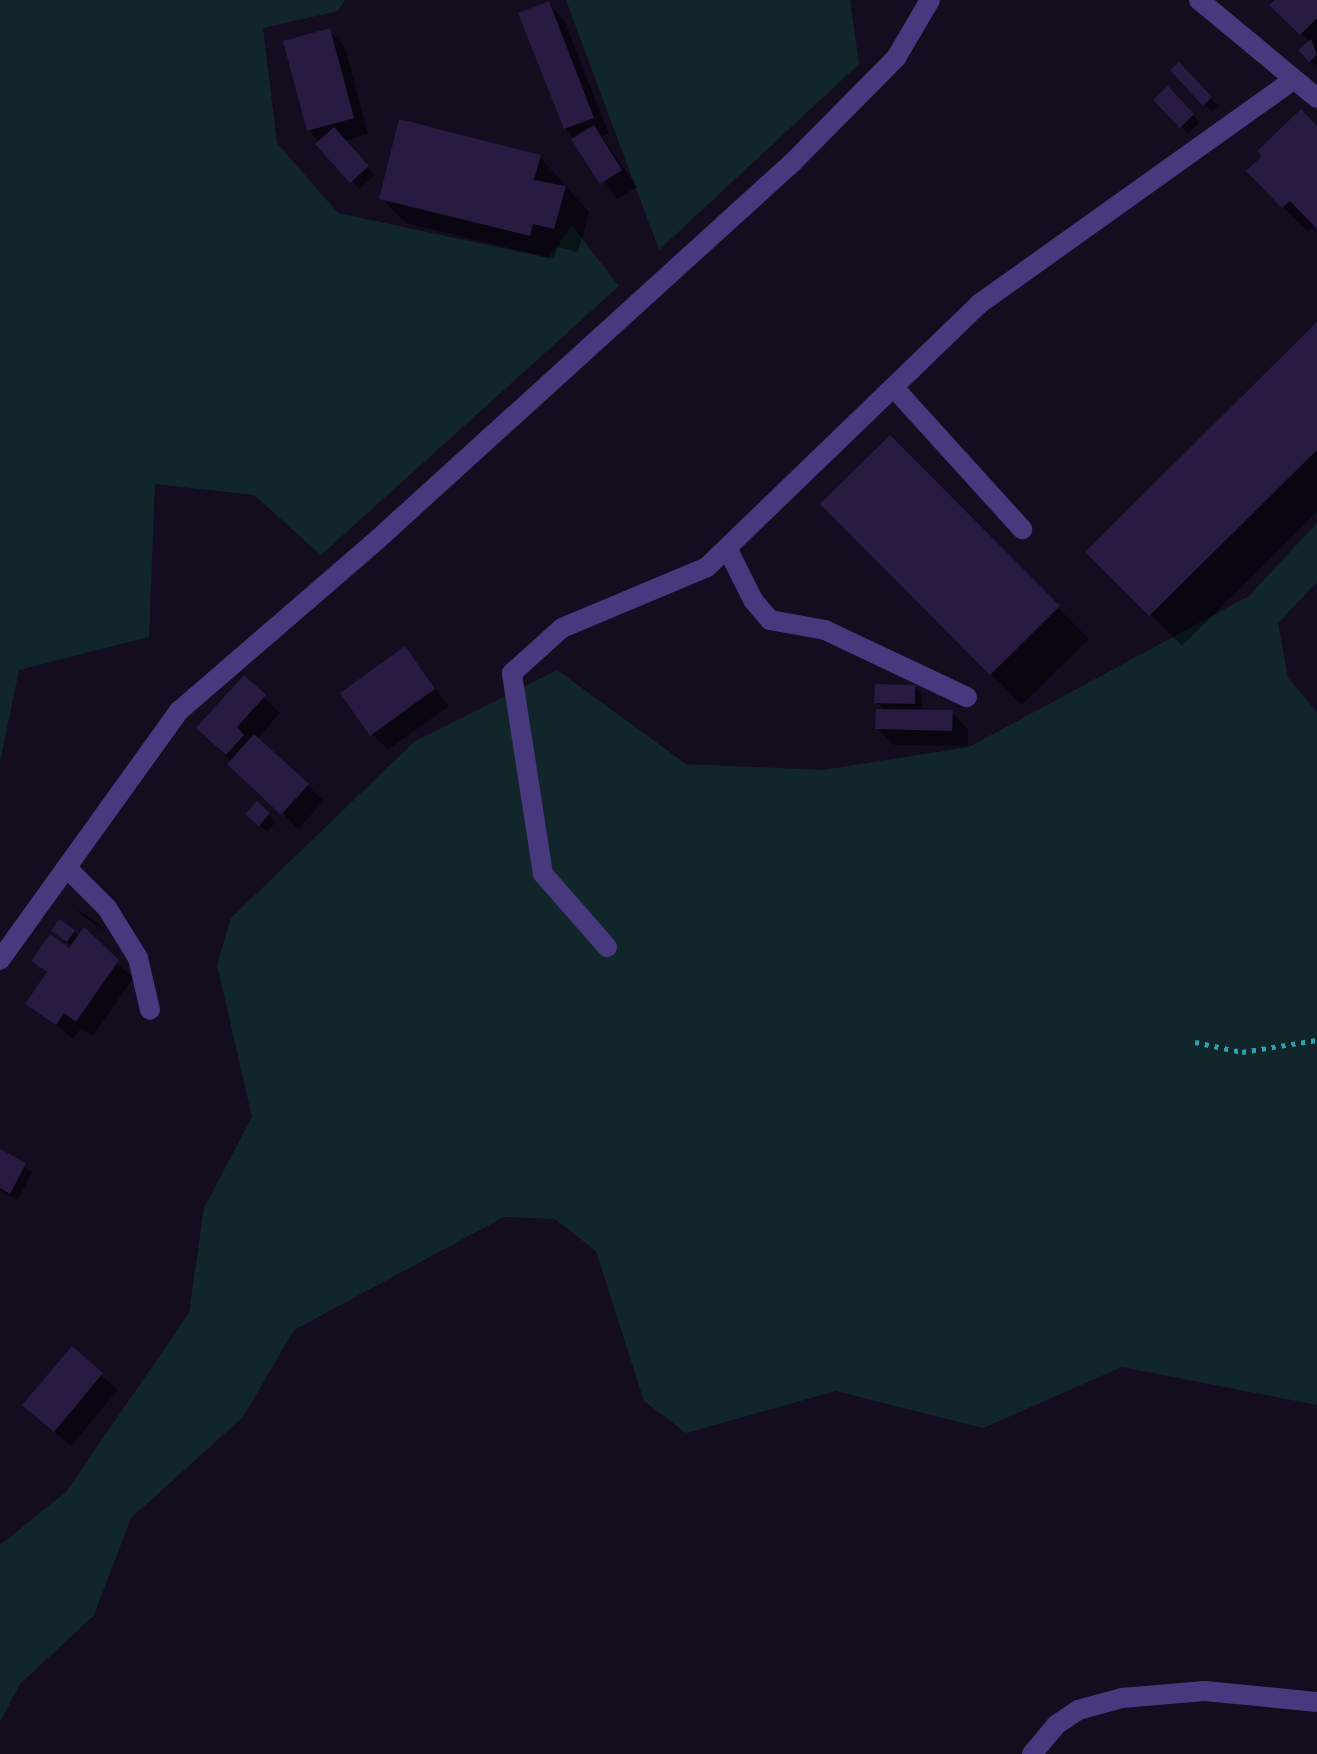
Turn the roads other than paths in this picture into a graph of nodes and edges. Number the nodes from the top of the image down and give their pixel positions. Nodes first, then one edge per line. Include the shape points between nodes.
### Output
1 (930, 0) edge
2 (1199, 0) edge
3 (1294, 79) junction
4 (1317, 98) edge
5 (896, 390) junction
6 (1022, 529) dead end
7 (727, 548) junction
8 (967, 697) dead end
9 (69, 870) junction
10 (607, 947) dead end
11 (0, 960) edge
12 (150, 1010) dead end
13 (1317, 1702) edge
14 (1032, 1754) edge

1 - 9 street via 896,58 792,163 378,539 179,711 127,778
2 - 3 street
3 - 4 street
3 - 5 street via 979,304
5 - 6 street
5 - 7 street
7 - 8 street via 753,600 770,620 825,630
7 - 10 street via 707,567 562,628 512,673 543,874
9 - 11 street
9 - 12 street via 107,908 133,949
13 - 14 street via 1205,1691 1122,1698 1078,1710 1056,1725

